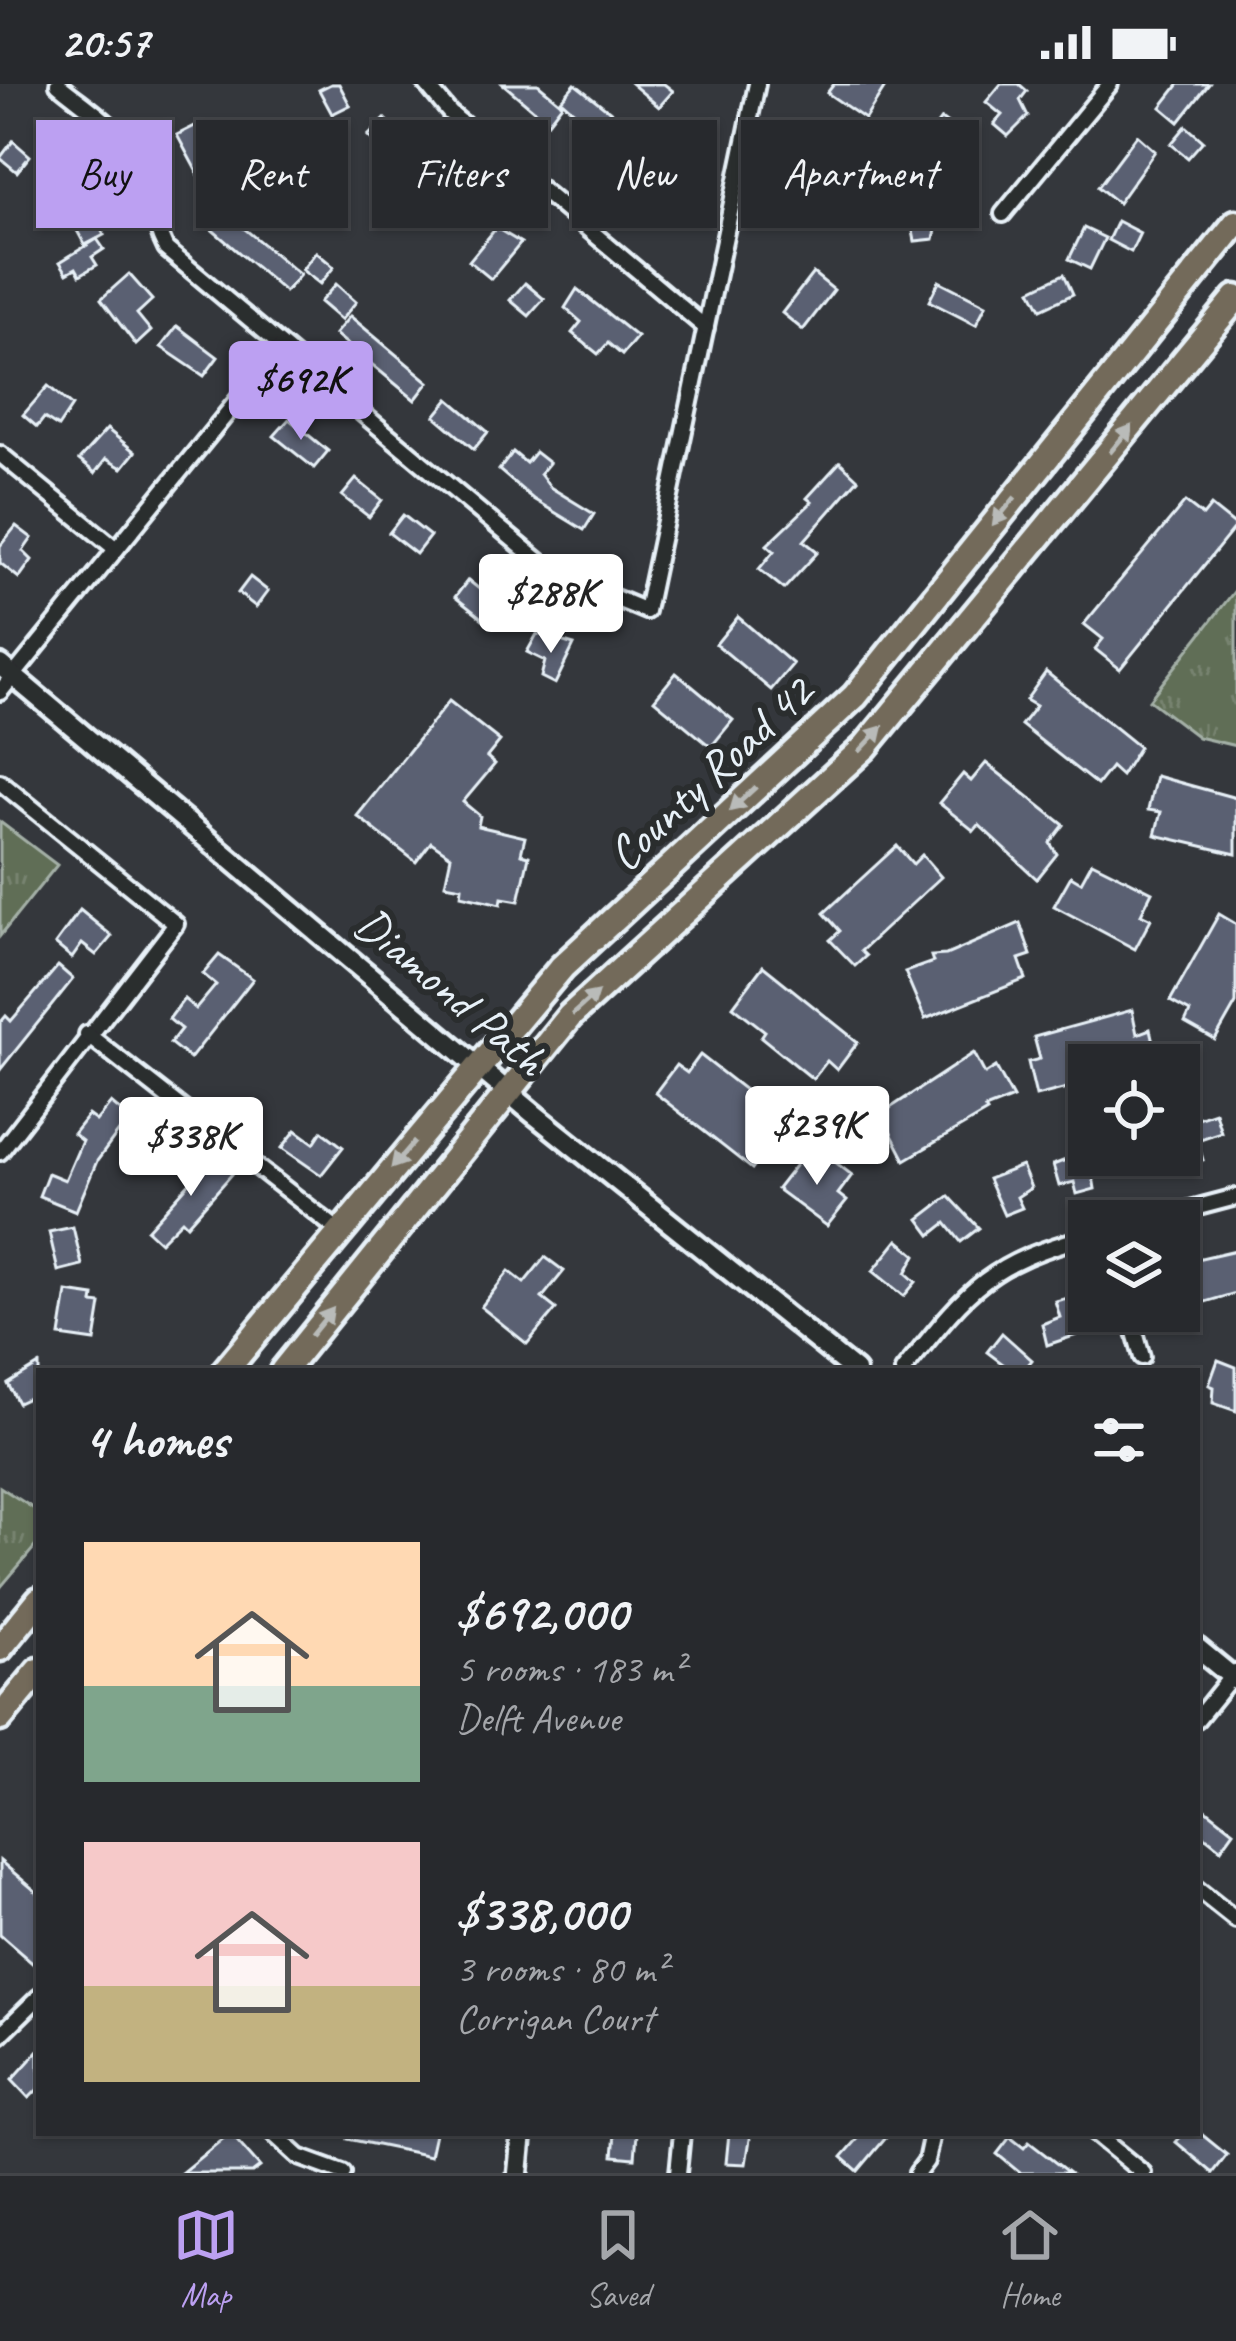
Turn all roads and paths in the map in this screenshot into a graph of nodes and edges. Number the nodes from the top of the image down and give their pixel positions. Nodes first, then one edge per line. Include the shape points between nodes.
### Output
1 (58, 84) edge
2 (426, 84) edge
3 (757, 84) edge
4 (1110, 84) edge
5 (1004, 214) dead end
6 (1236, 224) edge
7 (1236, 298) edge
8 (706, 328) junction
9 (280, 347) junction
10 (0, 454) edge
11 (116, 549) junction
12 (4, 677) edge
13 (0, 782) edge
14 (87, 1034) junction
15 (479, 1066) junction
16 (509, 1092) junction
17 (0, 1151) edge
18 (1236, 1197) edge
19 (1200, 1206) edge
20 (339, 1231) junction
21 (1068, 1243) edge
22 (1135, 1332) edge
23 (1142, 1357) dead end
24 (227, 1368) edge
25 (285, 1368) edge
26 (851, 1368) edge
27 (905, 1368) edge
28 (36, 1604) edge
29 (0, 1648) edge
30 (1200, 1650) edge
31 (36, 1675) edge
32 (1235, 1676) edge
33 (1200, 1716) edge
34 (0, 1718) edge
35 (1200, 1891) edge
36 (1236, 1920) edge
37 (36, 2000) edge
38 (0, 2035) edge
39 (276, 2136) edge
40 (521, 2136) edge
41 (682, 2136) edge
42 (931, 2136) edge
43 (1098, 2136) edge
44 (343, 2173) edge
45 (518, 2173) edge
46 (678, 2173) edge
47 (917, 2173) edge
48 (1143, 2173) edge

1 - 9 street via 118,134 140,164 166,250
2 - 8 street via 450,113
3 - 8 street
4 - 5 street
6 -> 15 highway, County Road 42 via 855,696 562,967
16 -> 7 highway, County Road 42 via 570,1016 865,747
8 - 9 street via 646,611 552,572
9 - 11 street
10 - 11 street
11 - 12 street
12 - 15 street, Diamond Path
13 - 14 street via 176,924
14 - 17 street
14 - 20 street
15 - 16 street, Diamond Path
15 -> 20 highway, County Road 42
25 -> 16 highway, County Road 42
16 - 26 street, Diamond Path
18 - 19 street
20 - 24 highway, County Road 42
21 - 27 street via 995,1269
22 - 23 street
28 - 29 highway
30 - 32 street
31 - 34 highway
32 - 33 street
35 - 36 street
37 - 38 street
39 - 44 street via 298,2157
40 - 45 street
41 - 46 street
42 - 47 street
43 - 48 street

